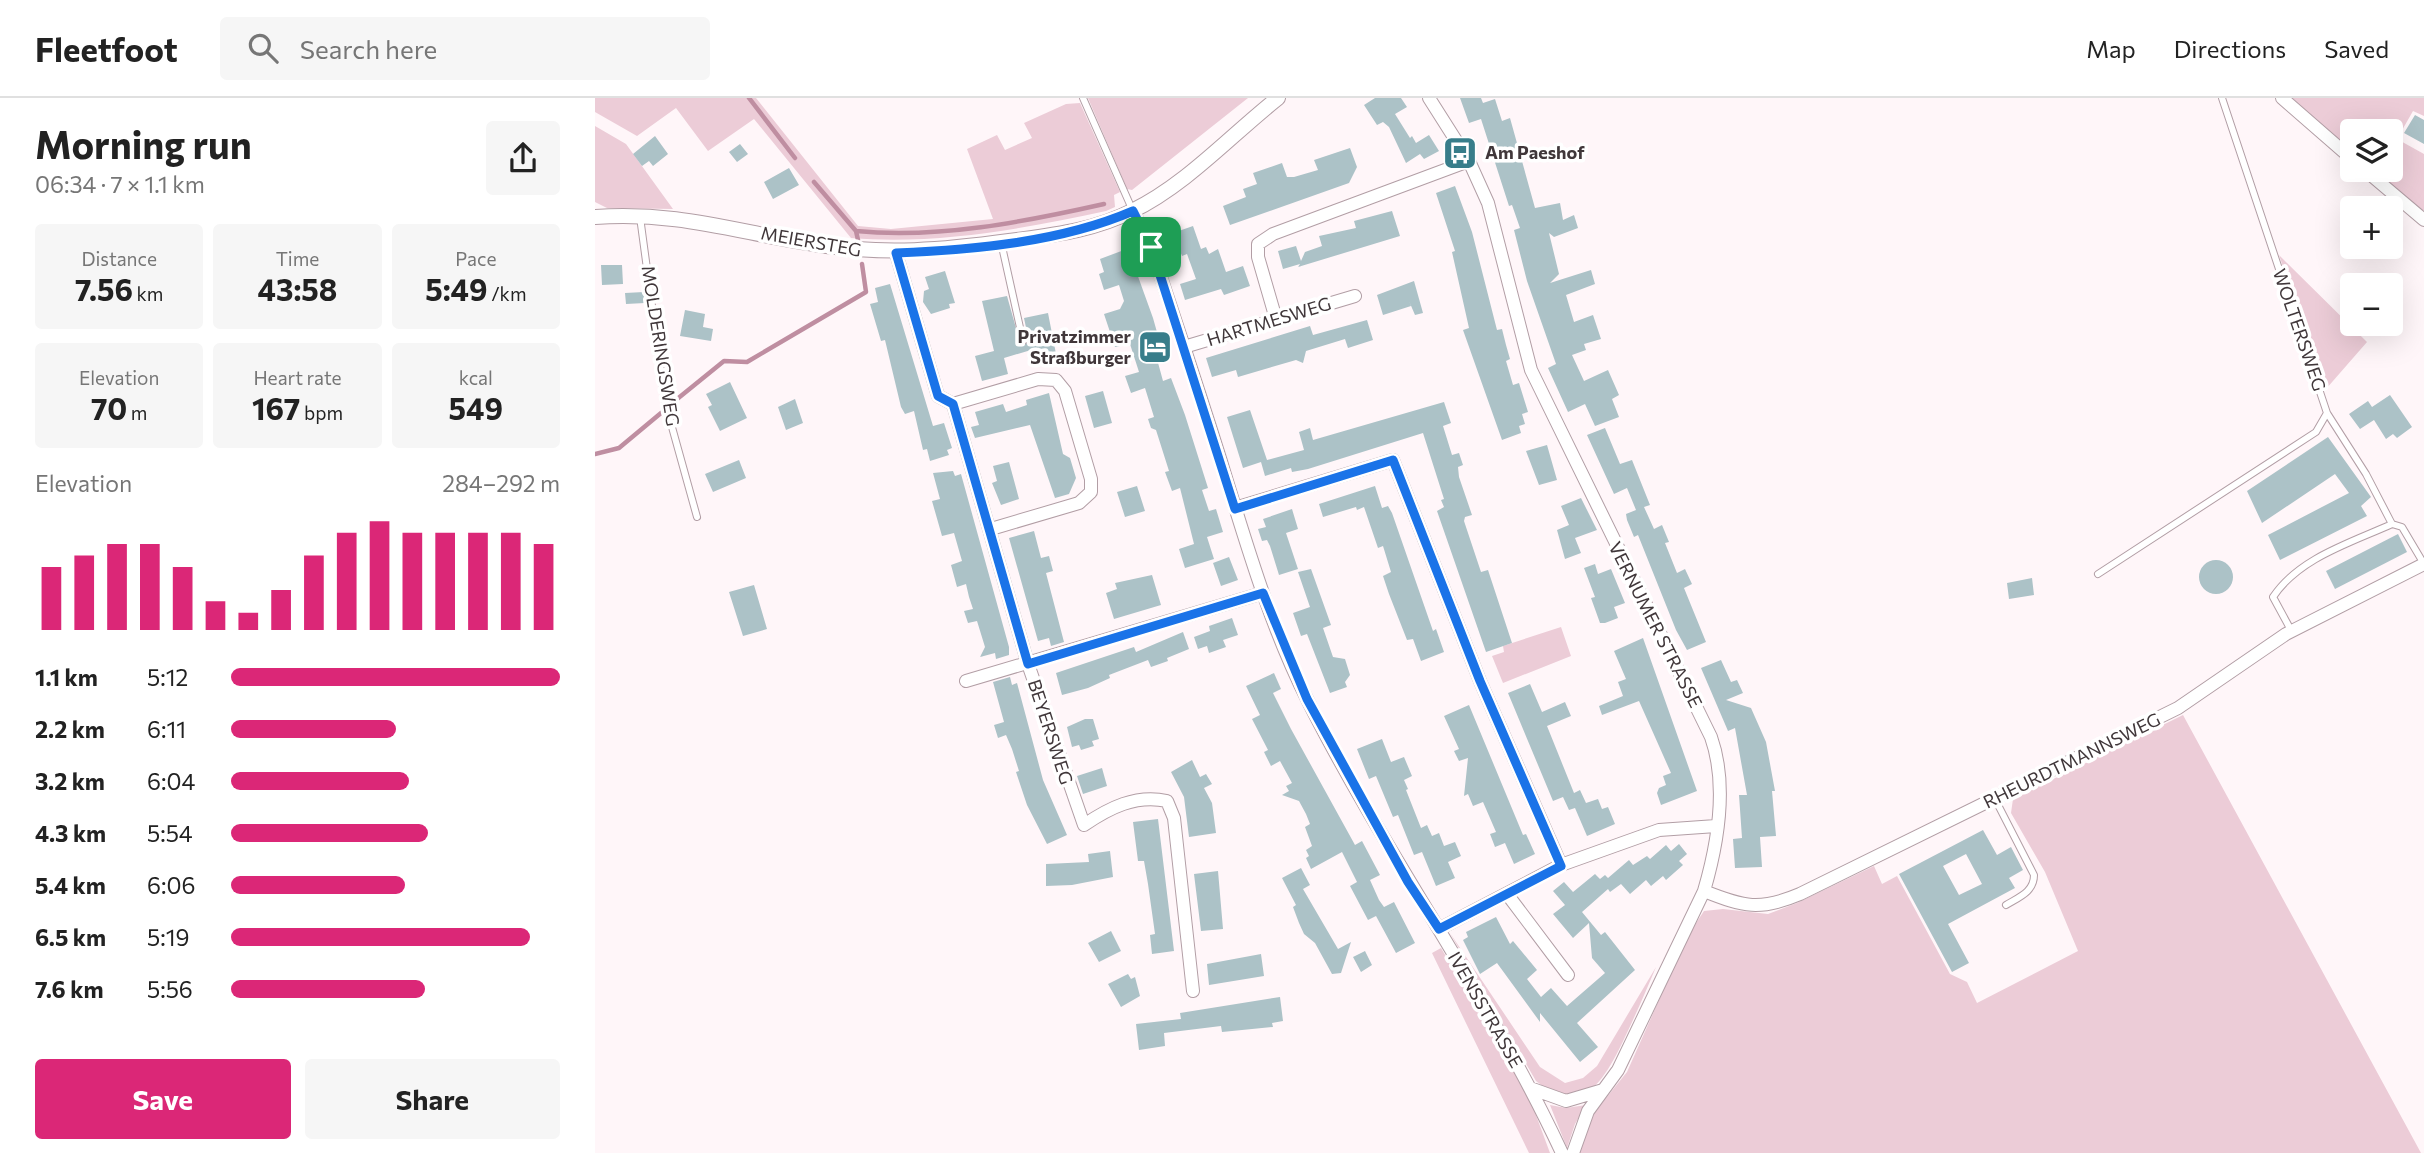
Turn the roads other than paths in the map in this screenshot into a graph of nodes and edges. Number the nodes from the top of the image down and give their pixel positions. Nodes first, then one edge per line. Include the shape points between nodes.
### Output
1 (1083, 98) edge
2 (1278, 98) edge
3 (1429, 98) edge
4 (2222, 98) edge
5 (2282, 98) edge
6 (2340, 149) edge
7 (1469, 161) junction
8 (2379, 182) edge
9 (1133, 211) junction
10 (640, 215) junction
11 (595, 217) edge
12 (2424, 220) edge
13 (1001, 242) junction
14 (896, 253) junction
15 (1355, 296) dead end
16 (1276, 319) junction
17 (1023, 341) dead end
18 (1184, 347) junction
19 (953, 404) junction
20 (2327, 413) junction
21 (1235, 509) junction
22 (697, 517) dead end
23 (2392, 524) junction
24 (991, 529) junction
25 (2424, 564) edge
26 (2098, 574) dead end
27 (1263, 593) junction
28 (2292, 632) junction
29 (1028, 664) junction
30 (966, 681) dead end
31 (1995, 799) junction
32 (1716, 826) junction
33 (1561, 866) junction
34 (1704, 891) junction
35 (1507, 894) junction
36 (2006, 905) dead end
37 (1439, 929) junction
38 (1568, 975) dead end
39 (1193, 991) dead end
40 (1530, 1088) junction
41 (1604, 1090) junction
42 (1562, 1153) edge
43 (1573, 1153) edge

1 - 9 lane
2 - 9 street, MEIERSTEG via 1167,190
3 - 7 street, VERNUMER STRASSE
4 - 20 lane, WOLTERSWEG
5 - 6 street
7 - 16 street via 1273,234 1258,244
7 - 32 street, VERNUMER STRASSE via 1495,225 1531,370 1711,737 1721,771
8 - 12 street
9 - 13 street, MEIERSTEG via 1079,231
9 - 18 street, IVENSSTRASSE via 1151,247
10 - 11 street, MEIERSTEG
10 - 14 street, MEIERSTEG via 690,219 821,246
10 - 22 lane, MOLDERINGSWEG via 665,402
13 - 14 street, MEIERSTEG
13 - 17 lane
14 - 19 street, BEYERSWEG via 938,396
15 - 16 street, HARTMESWEG
16 - 18 street, HARTMESWEG
18 - 21 street, IVENSSTRASSE
19 - 24 street, BEYERSWEG
19 - 24 street via 1038,379 1056,380 1065,391 1091,492 1079,503
20 - 23 lane
20 - 26 lane, WOLTERSWEG via 2316,432
21 - 27 street, IVENSSTRASSE
21 - 33 street via 1393,460 1480,681
23 - 25 lane via 2402,527
23 - 28 lane via 2286,577 2273,597
24 - 29 street, BEYERSWEG
25 - 28 street, RHEURDTMANNSWEG
27 - 29 street
27 - 37 street, IVENSSTRASSE via 1307,699
28 - 31 street, RHEURDTMANNSWEG via 2178,708
29 - 30 street
29 - 39 street, BEYERSWEG via 1084,825 1111,807 1151,797 1167,801 1174,818
31 - 34 street, RHEURDTMANNSWEG via 1777,904 1751,907
31 - 36 lane via 2034,875 2029,891
32 - 33 street via 1659,830
32 - 34 street, VERNUMER STRASSE
33 - 35 street
34 - 41 street, VERNUMER STRASSE via 1618,1070
35 - 37 street
35 - 38 street
37 - 40 street, IVENSSTRASSE
40 - 41 street via 1566,1101
40 - 42 street, IVENSSTRASSE
41 - 43 street, VERNUMER STRASSE via 1588,1111

